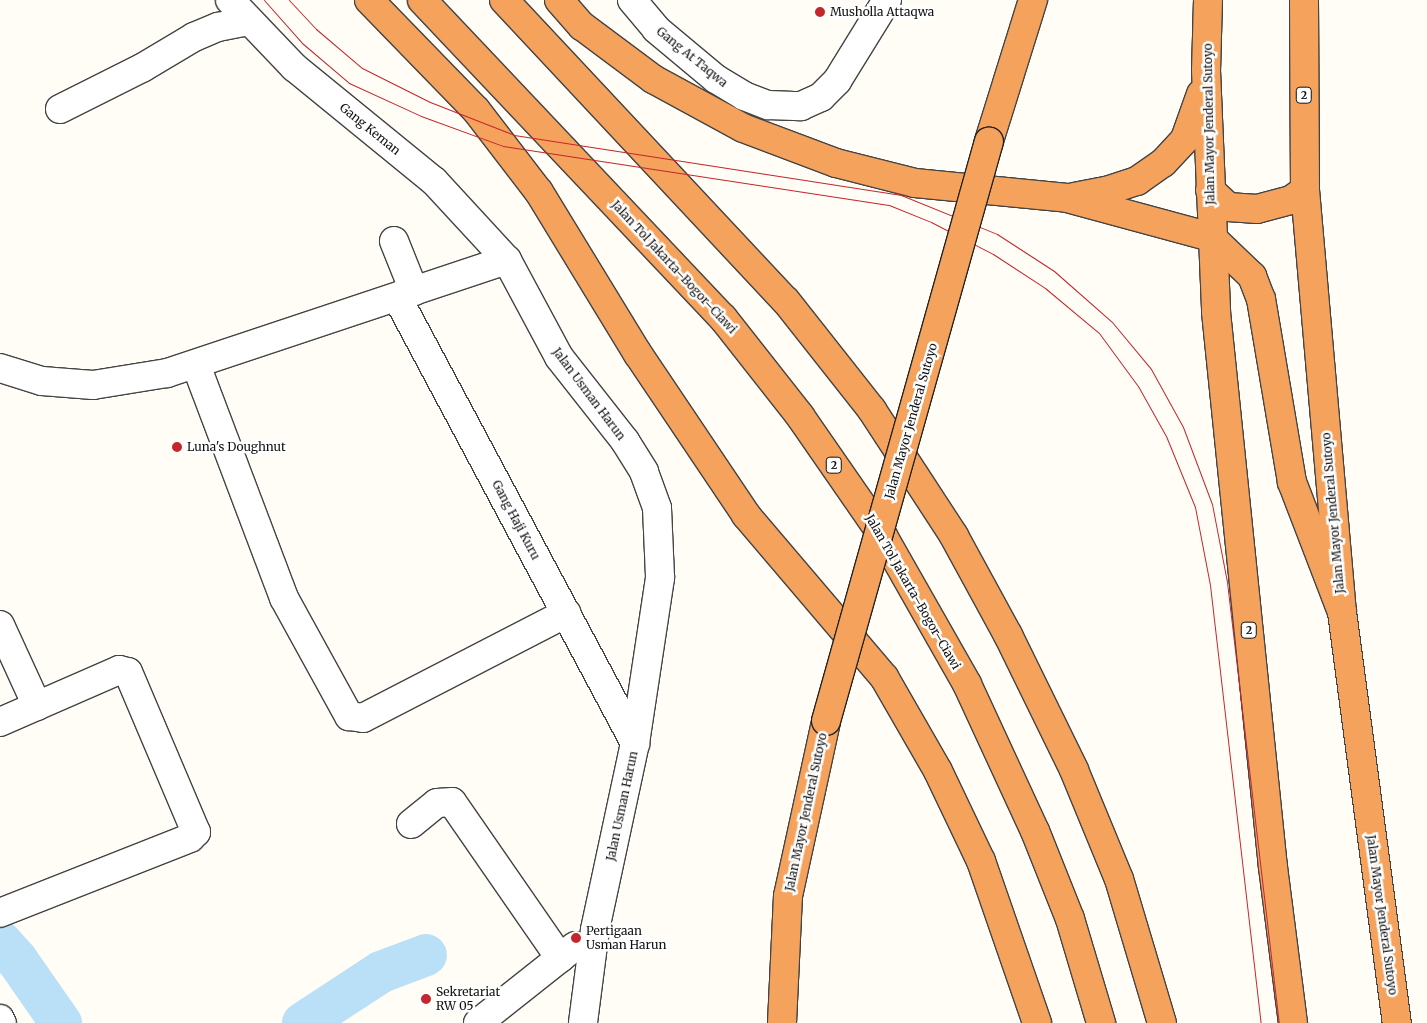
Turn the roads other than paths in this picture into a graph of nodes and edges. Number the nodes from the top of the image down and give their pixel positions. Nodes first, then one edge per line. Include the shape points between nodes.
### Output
1 (230, 0) edge
2 (369, 0) edge
3 (422, 0) edge
4 (504, 0) edge
5 (559, 0) edge
6 (632, 0) edge
7 (887, 0) edge
8 (1033, 0) edge
9 (1208, 0) edge
10 (1307, 2) edge
11 (248, 21) junction
12 (1206, 70) junction
13 (60, 109) dead end
14 (1210, 190) junction
15 (1305, 190) junction
16 (1067, 198) junction
17 (1211, 237) junction
18 (394, 241) dead end
19 (507, 260) junction
20 (405, 294) junction
21 (196, 365) junction
22 (0, 368) edge
23 (1342, 612) junction
24 (566, 613) junction
25 (0, 625) edge
26 (37, 706) junction
27 (0, 722) edge
28 (635, 743) junction
29 (411, 824) dead end
30 (0, 913) edge
31 (596, 930) junction
32 (560, 958) junction
33 (0, 1019) edge
34 (2, 1023) edge
35 (478, 1023) edge
36 (584, 1023) edge
37 (782, 1023) edge
38 (1036, 1023) edge
39 (1101, 1023) edge
40 (1162, 1023) edge
41 (1293, 1023) edge
42 (1397, 1023) edge

1 - 11 street, Gang Keman
2 - 38 highway via 476,110 522,170 746,515 884,677 938,770 981,861
3 - 39 highway, Jalan Tol Jakarta–Bogor–Ciawi / 2 via 724,318 800,416 883,536 967,684 1035,831 1070,919
4 - 40 highway via 786,301 872,410 954,536 1008,634 1074,770 1119,879
5 - 16 highway via 582,26 653,79 743,128 836,163 915,183
6 - 7 street, Gang At Taqwa via 656,29 716,79 744,96 768,105 801,106 821,96 838,81
8 - 37 highway, Jalan Mayor Jenderal Sutoyo, bridge via 989,141 826,721 788,896
9 - 12 highway, Jalan Mayor Jenderal Sutoyo / 2
10 - 15 highway, Jalan Mayor Jenderal Sutoyo / 2
11 - 13 street via 218,27 194,37 142,68
11 - 19 street, Gang Keman via 294,67 434,181
12 - 14 highway, Jalan Mayor Jenderal Sutoyo / 2
12 - 16 highway via 1197,110 1185,139 1163,163 1137,181
14 - 15 highway via 1228,207 1257,209 1291,200
14 - 17 highway, Jalan Mayor Jenderal Sutoyo / 2
15 - 23 highway, Jalan Mayor Jenderal Sutoyo / 2
16 - 17 highway
17 - 23 highway via 1252,276 1261,299 1292,482
17 - 41 highway, Jalan Mayor Jenderal Sutoyo / 2 via 1271,847
18 - 20 street, Gang Haji Kuru
19 - 20 street
19 - 28 street, Jalan Usman Harun via 559,357 625,441 644,472 657,508 660,578
20 - 21 street
20 - 24 street, Gang Haji Kuru
21 - 22 street via 127,382 93,385 42,381
21 - 24 street via 284,598 349,716 363,718
23 - 42 highway, Jalan Mayor Jenderal Sutoyo / 2
24 - 28 street, Gang Haji Kuru
25 - 26 street
26 - 27 street
26 - 30 street via 119,670 128,672 196,832 190,838
28 - 31 street, Jalan Usman Harun
29 - 32 street via 437,803 452,802
31 - 32 street
31 - 36 street, Jalan Usman Harun
32 - 35 street
33 - 34 street

